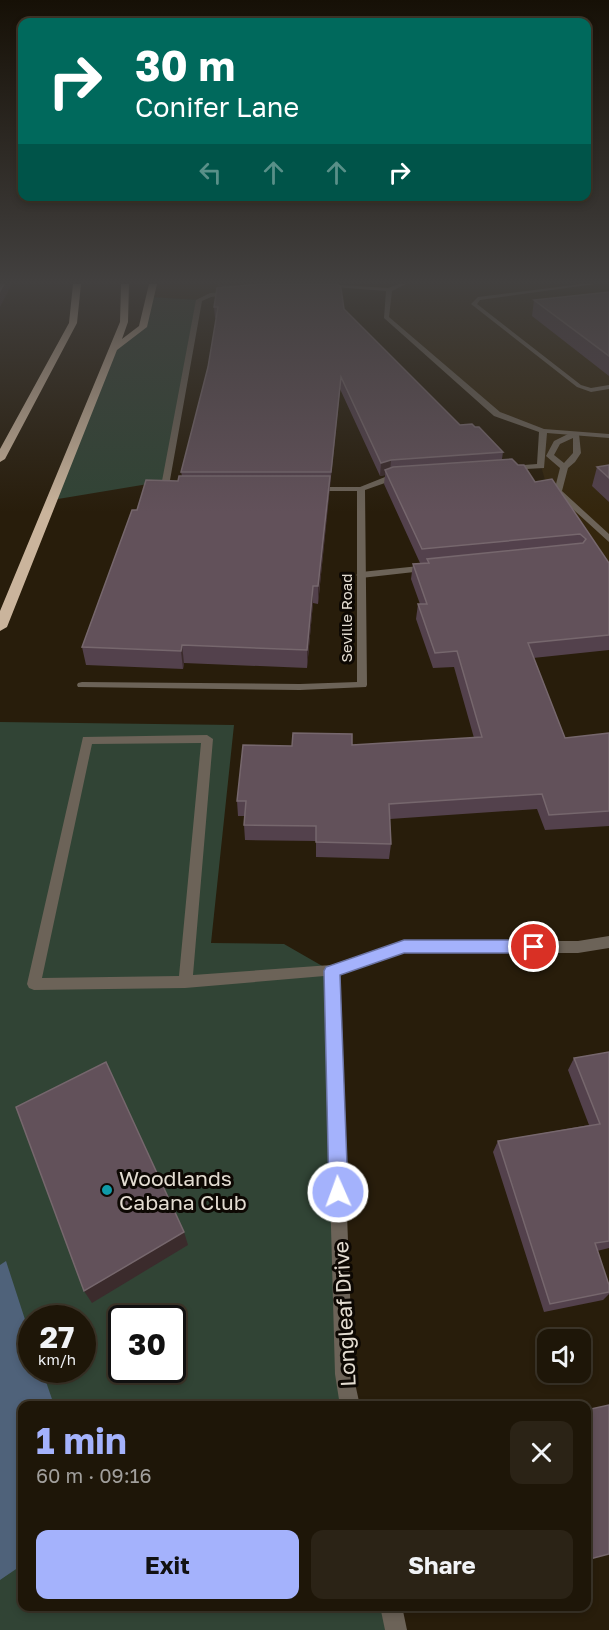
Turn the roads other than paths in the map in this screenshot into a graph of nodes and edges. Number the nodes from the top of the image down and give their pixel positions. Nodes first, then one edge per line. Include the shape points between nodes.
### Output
1 (53, 360) edge
2 (108, 360) edge
3 (188, 360) edge
4 (435, 360) edge
5 (546, 360) edge
6 (609, 387) edge
7 (543, 431) junction
8 (575, 434) junction
9 (609, 436) edge
10 (0, 459) edge
11 (564, 467) junction
12 (495, 470) edge
13 (414, 476) edge
14 (189, 489) edge
15 (303, 489) edge
16 (360, 489) junction
17 (609, 539) edge
18 (440, 567) edge
19 (361, 575) junction
20 (0, 627) edge
21 (82, 685) dead end
22 (609, 942) edge
23 (332, 971) junction
24 (185, 982) junction
25 (349, 1401) edge
26 (392, 1611) edge
27 (396, 1630) edge

1 - 10 highway
2 - 20 highway
3 - 14 street via 166,481 178,489
4 - 7 street via 497,414
5 - 6 street via 579,386 591,390
7 - 8 street
7 - 12 street via 541,466
8 - 9 street
8 - 11 street via 579,447 575,460
8 - 11 street via 556,443 550,456
11 - 17 street via 558,492
13 - 16 street via 390,477
15 - 16 street
16 - 19 street, Seville Road
18 - 19 street
19 - 21 street, Seville Road via 362,685
22 - 23 street via 578,947 404,947
23 - 24 street
23 - 25 street, Longleaf Drive via 344,1374
24 - 24 street via 207,739 87,740 34,984
26 - 27 street

